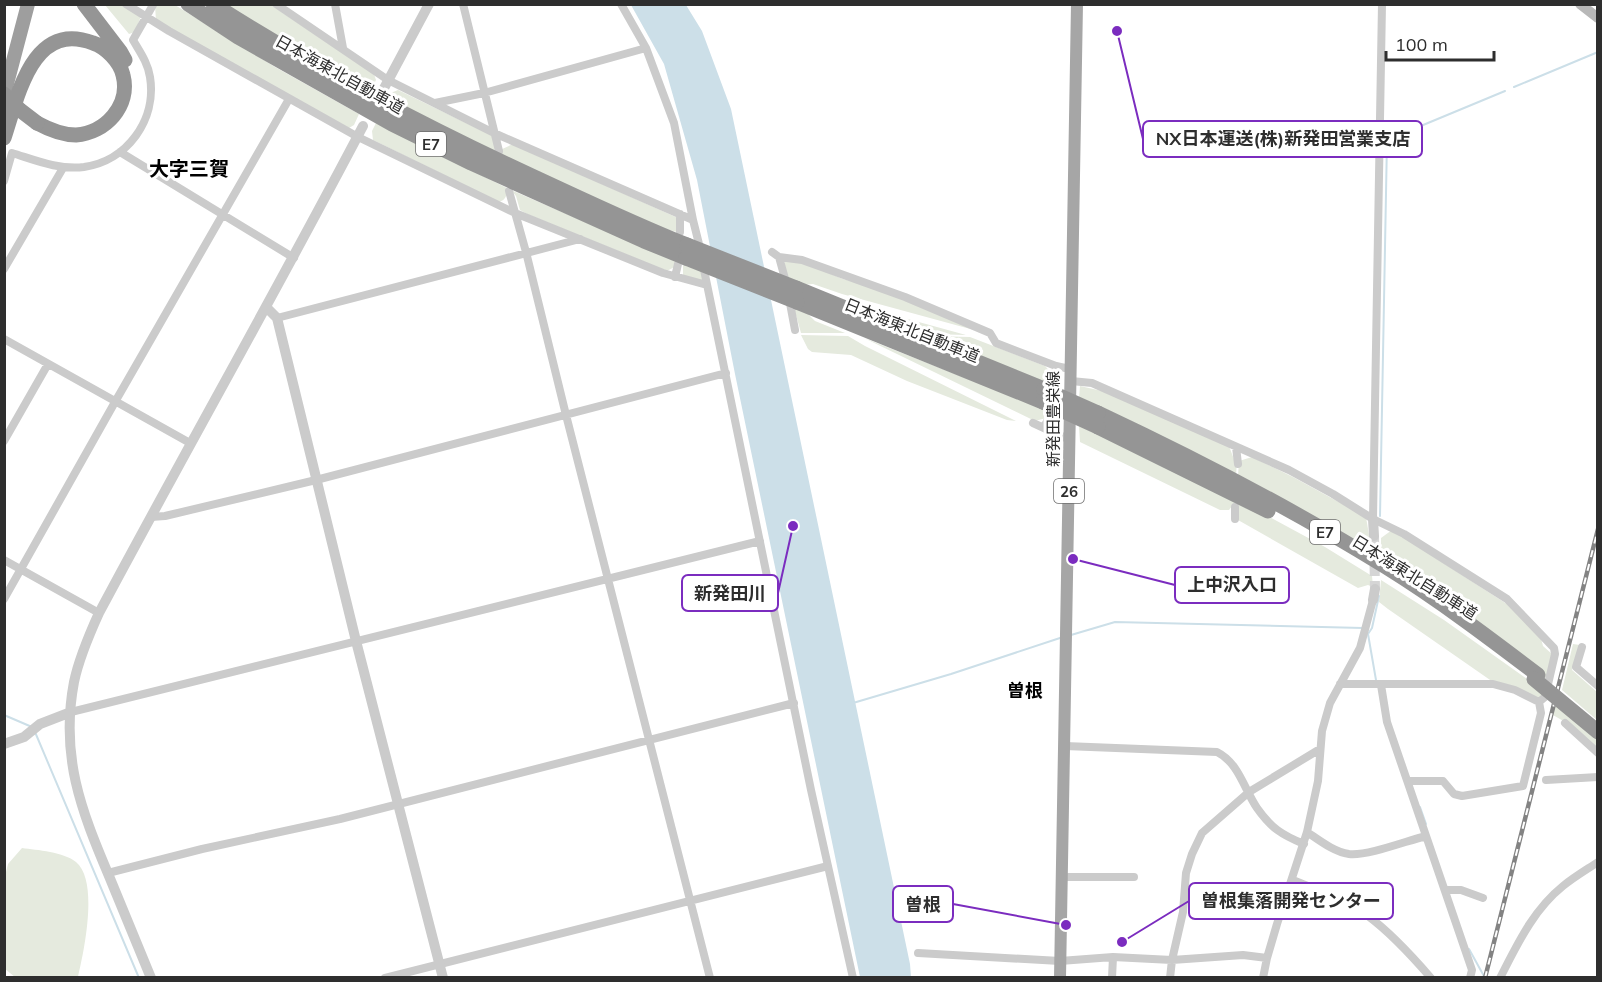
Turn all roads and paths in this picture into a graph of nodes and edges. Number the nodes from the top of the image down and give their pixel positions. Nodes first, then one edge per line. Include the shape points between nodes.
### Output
1 (19, 4) edge
2 (28, 4) edge
3 (84, 4) edge
4 (126, 4) edge
5 (188, 4) edge
6 (213, 4) edge
7 (276, 4) edge
8 (334, 4) edge
9 (429, 4) edge
10 (463, 4) edge
11 (621, 4) edge
12 (1077, 4) edge
13 (1382, 4) edge
14 (1580, 4) edge
15 (153, 5) edge
16 (146, 17) junction
17 (1598, 18) edge
18 (343, 48) junction
19 (646, 48) junction
20 (4, 60) edge
21 (388, 80) junction
22 (382, 92) dead end
23 (484, 93) junction
24 (4, 95) edge
25 (289, 99) junction
26 (4, 103) edge
27 (435, 103) junction
28 (35, 126) junction
29 (363, 126) dead end
30 (494, 133) junction
31 (357, 137) junction
32 (4, 138) edge
33 (499, 151) dead end
34 (120, 152) junction
35 (63, 168) junction
36 (4, 181) edge
37 (509, 191) dead end
38 (515, 213) junction
39 (223, 214) junction
40 (680, 214) junction
41 (693, 220) junction
42 (580, 239) junction
43 (683, 250) junction
44 (526, 252) junction
45 (294, 258) junction
46 (4, 269) edge
47 (675, 276) junction
48 (707, 285) junction
49 (266, 307) junction
50 (277, 318) junction
51 (795, 330) dead end
52 (4, 339) edge
53 (48, 364) junction
54 (1056, 366) junction
55 (726, 373) junction
56 (1070, 375) junction
57 (115, 402) junction
58 (566, 415) junction
59 (1033, 423) dead end
60 (1044, 427) junction
61 (1070, 440) junction
62 (4, 441) edge
63 (190, 443) junction
64 (1236, 447) junction
65 (1238, 464) dead end
66 (316, 480) junction
67 (1235, 507) dead end
68 (151, 517) junction
69 (1235, 519) dead end
70 (1374, 519) junction
71 (1374, 536) tunnel mouth
72 (760, 541) junction
73 (4, 560) edge
74 (22, 569) junction
75 (608, 578) junction
76 (1374, 594) tunnel mouth
77 (4, 599) edge
78 (99, 613) junction
79 (356, 641) junction
80 (1582, 647) dead end
81 (1536, 677) junction
82 (1340, 684) junction
83 (1381, 685) junction
84 (1598, 686) edge
85 (1539, 702) junction
86 (794, 703) junction
87 (70, 712) junction
88 (1565, 723) dead end
89 (1598, 724) edge
90 (1598, 732) edge
91 (649, 741) junction
92 (4, 744) edge
93 (1065, 746) junction
94 (1320, 749) junction
95 (1598, 753) edge
96 (1598, 777) edge
97 (1546, 780) dead end
98 (1409, 781) junction
99 (1249, 792) junction
100 (399, 804) junction
101 (1308, 832) junction
102 (1426, 836) junction
103 (1304, 844) junction
104 (1598, 862) edge
105 (828, 866) junction
106 (108, 873) junction
107 (1062, 877) junction
108 (1134, 877) dead end
109 (1293, 880) junction
110 (1445, 890) junction
111 (1483, 898) dead end
112 (690, 901) junction
113 (918, 953) dead end
114 (1113, 957) junction
115 (1267, 958) junction
116 (1172, 960) junction
117 (1060, 961) junction
118 (440, 964) junction
119 (151, 978) edge
120 (385, 978) edge
121 (443, 978) edge
122 (710, 978) edge
123 (853, 978) edge
124 (1060, 978) edge
125 (1112, 978) edge
126 (1170, 978) edge
127 (1263, 978) edge
128 (1431, 978) edge
129 (1470, 978) edge
130 (1500, 978) edge

1 - 20 highway
2 - 24 highway
3 - 28 highway via 120,51 131,74 131,98 108,133 93,139 73,141 51,136
4 - 16 street
5 - 43 highway, 日本海東北自動車道 / E7 via 238,37 471,164 644,242
6 - 43 highway, 日本海東北自動車道 / E7 via 404,116
7 - 18 street
8 - 18 street
9 - 21 street
10 - 23 street
11 - 19 street
12 - 56 main road, 新発田豊栄線 / 26
13 - 70 street
14 - 17 main road
15 - 16 street
16 - 25 street
16 - 34 street via 133,40 150,77 151,99 135,139
18 - 21 street
19 - 23 street
19 - 41 street via 674,123
21 - 22 street
21 - 27 street
23 - 27 street
23 - 30 street
24 - 28 highway, bridge
25 - 31 street
25 - 39 street
26 - 28 highway via 16,116
27 - 30 street
28 - 32 highway via 74,135 104,126 117,112 123,96 123,75 114,57 98,44 80,38 59,40 42,51 23,79
29 - 31 street
30 - 33 street
30 - 40 street
31 - 38 street
31 - 45 street
34 - 35 street via 103,162
34 - 39 street
35 - 36 street via 12,153
35 - 46 street
37 - 38 street
38 - 42 street
38 - 44 street
39 - 45 street
39 - 57 street
40 - 41 street
40 - 43 street
41 - 48 street
42 - 44 street
42 - 47 street
43 - 47 street
43 - 81 highway, 日本海東北自動車道 / E7, bridge via 1098,420 1347,554
44 - 50 street
44 - 58 street
45 - 49 street
47 - 48 street
48 - 55 street
49 - 50 street
49 - 63 street
50 - 66 street
51 - 54 street via 776,255 802,260 905,297 990,333 996,343
52 - 53 street
53 - 57 street
53 - 62 street
54 - 56 street
54 - 60 street via 1052,414
55 - 58 street
55 - 72 street
56 - 61 main road, 新発田豊栄線 / 26
56 - 64 street
57 - 63 street
57 - 74 street
58 - 66 street
58 - 75 street
59 - 60 street
60 - 61 street
61 - 93 main road, 新発田豊栄線 / 26
63 - 68 street
64 - 65 street
64 - 70 street via 1297,475
66 - 68 street
66 - 79 street
67 - 69 street
68 - 78 street
70 - 71 street
70 - 85 street via 1507,599 1554,648 1545,697
72 - 75 street
72 - 86 street
73 - 74 street
74 - 77 street
74 - 78 street
75 - 79 street
75 - 91 street
76 - 82 street via 1360,648
78 - 87 street via 74,681
79 - 87 street
79 - 100 street
80 - 84 street via 1576,668
81 - 89 highway, 日本海東北自動車道 / E7
81 - 90 highway, 日本海東北自動車道 / E7, bridge
82 - 83 street
82 - 94 street via 1330,703
83 - 85 street via 1493,684
83 - 98 street via 1387,722
85 - 98 street via 1541,713 1523,786 1462,796 1454,794 1443,781
86 - 91 street
86 - 105 street
87 - 92 street
87 - 106 street via 71,761 77,792
88 - 95 street
91 - 100 street
91 - 112 street
93 - 99 street via 1217,752 1229,760
93 - 107 main road, 新発田豊栄線 / 26
94 - 99 street
94 - 101 street
96 - 97 street
98 - 102 street
99 - 103 street via 1270,824 1282,835
99 - 116 street via 1202,833 1192,854
100 - 106 street
100 - 118 street
101 - 102 street via 1348,854
101 - 103 street
102 - 110 street
103 - 109 street
104 - 130 street via 1562,887 1544,906 1527,927
105 - 112 street
105 - 123 street
106 - 119 street
107 - 108 street
107 - 117 main road, 新発田豊栄線 / 26
109 - 115 street
109 - 128 street via 1367,916 1389,933
110 - 111 street via 1461,890
110 - 129 street via 1472,970
112 - 118 street
112 - 122 street
113 - 117 street
114 - 116 street
114 - 117 street
114 - 125 street
115 - 116 street via 1243,955
115 - 127 street
116 - 126 street
117 - 124 main road, 新発田豊栄線 / 26
118 - 120 street
118 - 121 street

